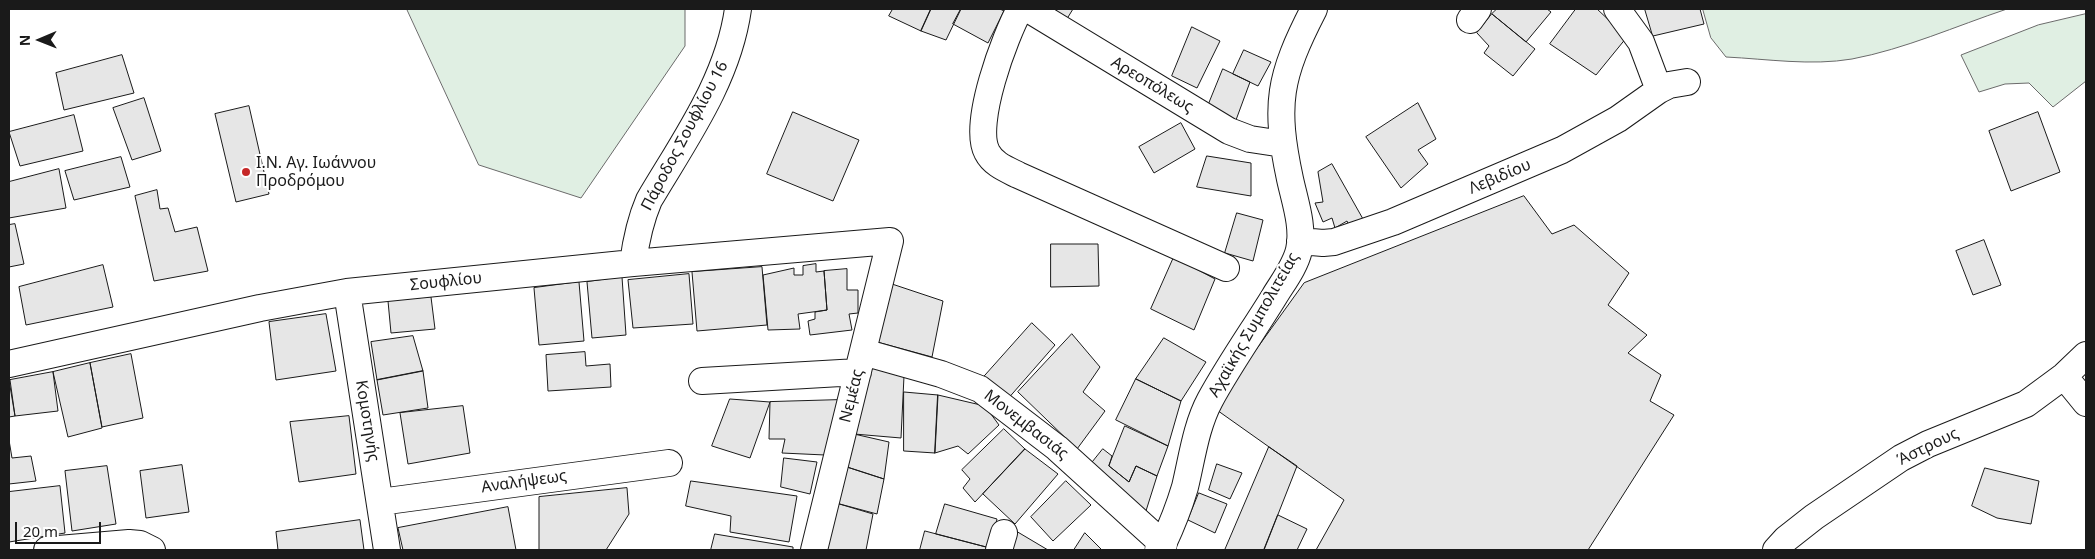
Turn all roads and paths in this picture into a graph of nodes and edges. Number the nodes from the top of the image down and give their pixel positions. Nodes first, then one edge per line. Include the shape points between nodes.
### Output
1 (738, 9) edge
2 (1020, 9) edge
3 (1028, 9) edge
4 (1314, 9) edge
5 (1617, 9) edge
6 (1687, 82) dead end
7 (1659, 90) junction
8 (1283, 144) junction
9 (890, 241) joint
10 (1300, 241) junction
11 (633, 263) junction
12 (1226, 268) dead end
13 (347, 292) junction
14 (2086, 355) edge
15 (860, 362) junction
16 (9, 364) edge
17 (2064, 376) junction
18 (702, 381) dead end
19 (2086, 403) edge
20 (669, 463) dead end
21 (380, 502) junction
22 (1161, 547) edge
23 (151, 549) edge
24 (47, 550) edge
25 (387, 550) edge
26 (814, 550) edge
27 (1776, 550) edge

1 - 11 street, Πάροδος Σουφλίου 16 via 732,40 716,84 642,215
2 - 12 street via 1001,52 984,119 984,145 990,157 1018,175
3 - 8 street, Αρεοπόλεως via 1229,131 1250,139
4 - 8 street, Αχαϊκής Συμπολιτείας via 1285,74 1280,110
5 - 7 street via 1642,42
6 - 7 street, Λεβιδίου
7 - 10 street, Λεβιδίου via 1592,135 1454,197 1334,242
8 - 10 street, Αχαϊκής Συμπολιτείας via 1298,215
9 - 11 street, Σουφλίου
9 - 15 street, Νεμέας
10 - 22 street, Αχαϊκής Συμπολιτείας via 1294,263 1210,400 1198,432 1178,511
11 - 13 street, Σουφλίου
13 - 16 street, Σουφλίου
13 - 21 street, Κομοτηνής
14 - 17 street, Άστρους
15 - 18 street, Μονεμβασιάς
15 - 22 street, Μονεμβασιάς via 941,374 980,389 1057,448
15 - 26 street, Νεμέας
17 - 19 street
17 - 27 street, Άστρους via 2026,404 1901,458 1814,517
20 - 21 street, Αναλήψεως
21 - 25 street, Κομοτηνής
23 - 24 street via 129,543

